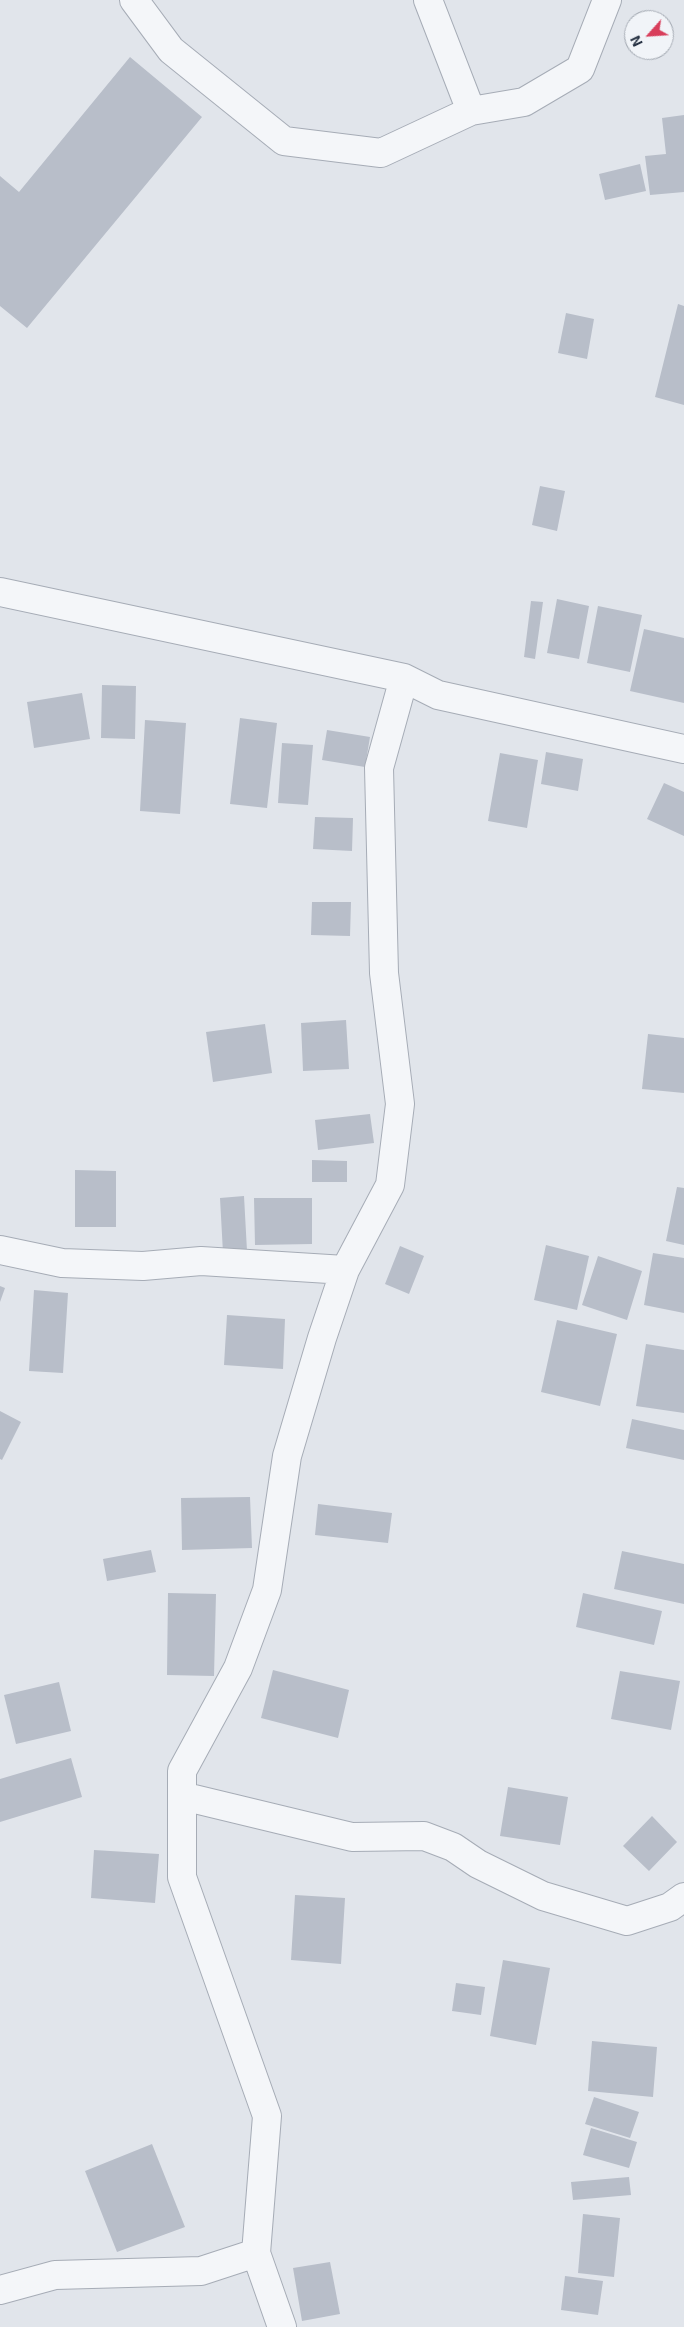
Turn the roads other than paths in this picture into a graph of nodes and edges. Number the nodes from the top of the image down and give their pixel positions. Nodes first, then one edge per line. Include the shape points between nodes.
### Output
1 (134, 0) edge
2 (428, 0) edge
3 (607, 0) edge
4 (471, 111) junction
5 (0, 592) edge
6 (404, 678) junction
7 (684, 749) edge
8 (0, 1250) edge
9 (345, 1270) junction
10 (182, 1796) junction
11 (684, 1896) edge
12 (256, 2253) junction
13 (0, 2290) edge
14 (282, 2327) edge

1 - 4 street via 171,50 284,141 381,153
2 - 4 street
3 - 4 street via 580,70 524,102
5 - 6 street
6 - 7 street via 438,695
6 - 9 street via 379,768 384,973 400,1104 390,1185
8 - 9 street via 62,1264 143,1266 201,1261
9 - 10 street via 287,1456 267,1590 238,1668 182,1771
10 - 11 street via 352,1837 424,1836 453,1847 478,1864 543,1896 627,1921 670,1907
10 - 12 street via 182,1877 267,2116
12 - 13 street via 200,2271 55,2275
12 - 14 street

